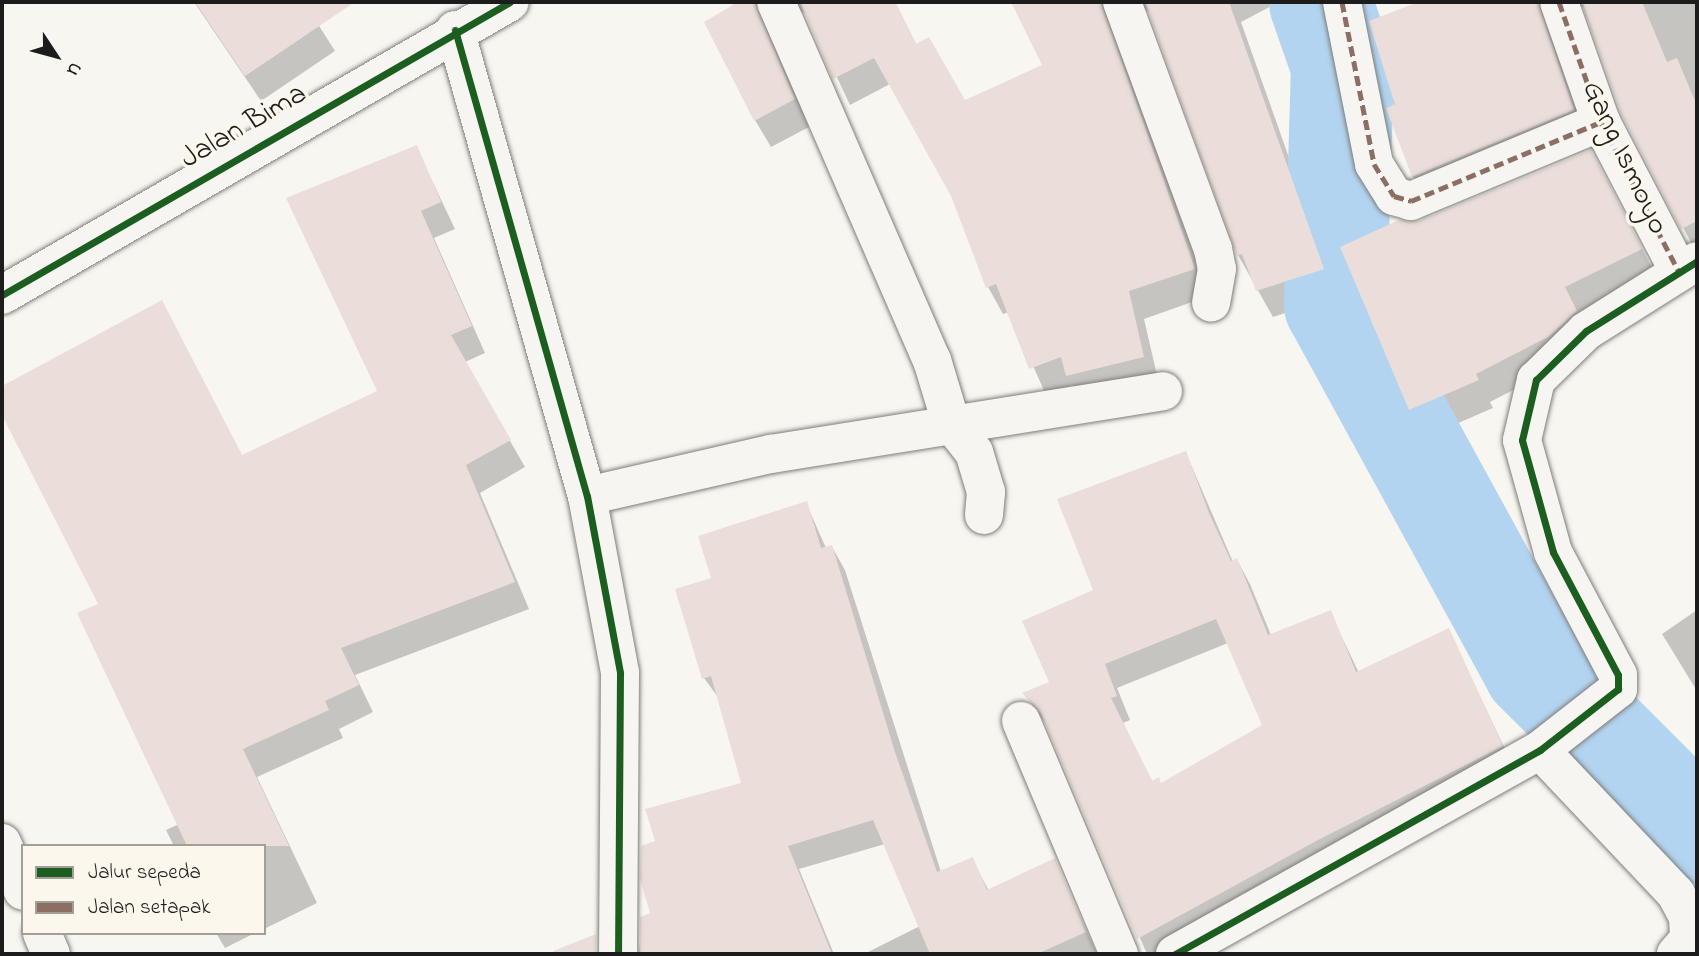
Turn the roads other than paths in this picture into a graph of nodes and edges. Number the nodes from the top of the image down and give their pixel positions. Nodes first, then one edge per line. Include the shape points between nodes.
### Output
1 (510, 2) edge
2 (776, 2) edge
3 (1122, 2) edge
4 (1342, 2) edge
5 (1559, 2) edge
6 (455, 30) junction
7 (1601, 122) junction
8 (1688, 266) edge
9 (2, 295) edge
10 (1211, 302) dead end
11 (1163, 391) dead end
12 (949, 414) junction
13 (587, 496) junction
14 (985, 516) dead end
15 (1021, 721) dead end
16 (1548, 744) junction
17 (2, 843) edge
18 (21, 886) edge
19 (42, 935) edge
20 (51, 954) edge
21 (618, 954) edge
22 (1119, 954) edge
23 (1175, 954) edge
24 (1676, 954) edge

1 - 6 street, Jalan Bima
2 - 12 street via 932,360
3 - 10 street via 1213,249 1217,269
4 - 7 street via 1374,164 1394,196 1411,201
5 - 7 street, Gang Ismoyo
6 - 9 street, Jalan Bima
6 - 13 street
7 - 8 street, Gang Ismoyo
8 - 16 street via 1586,331 1536,380 1522,440 1553,552 1618,675 1618,689
11 - 12 street
12 - 13 street
12 - 14 street via 974,452 986,492
13 - 21 street via 620,673
15 - 22 street
16 - 23 street
16 - 24 street via 1676,894 1688,917 1689,939
17 - 18 street
19 - 20 street

